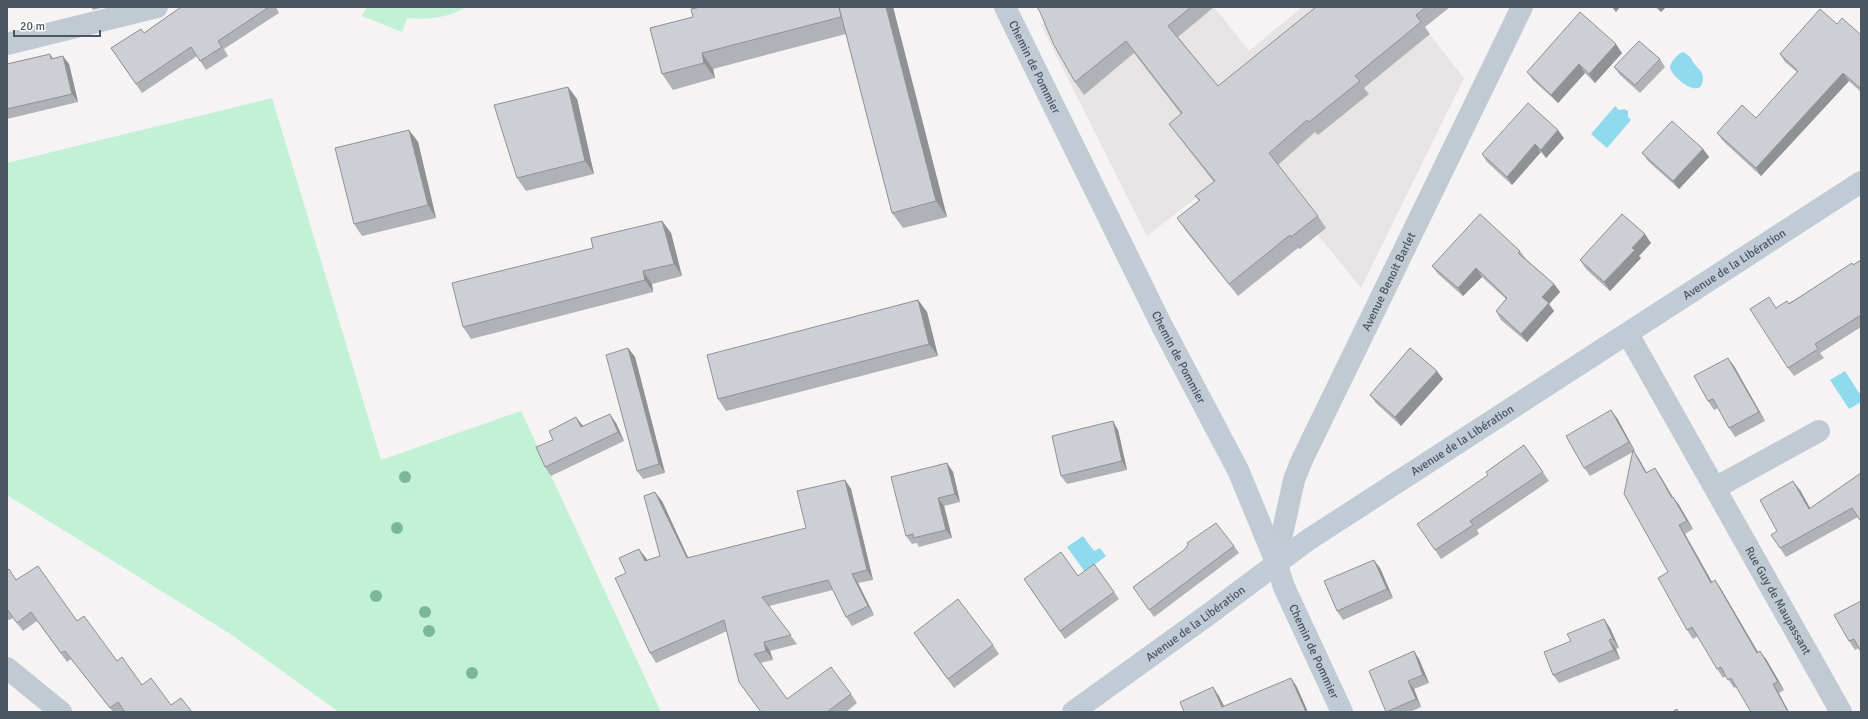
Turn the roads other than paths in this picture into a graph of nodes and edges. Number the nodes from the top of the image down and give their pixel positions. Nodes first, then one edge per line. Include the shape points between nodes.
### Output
1 (157, 7) edge
2 (1005, 7) edge
3 (1522, 7) edge
4 (7, 44) edge
5 (1861, 182) edge
6 (1628, 334) junction
7 (1819, 431) dead end
8 (1715, 488) junction
9 (1276, 562) junction
10 (7, 668) edge
11 (61, 712) edge
12 (1073, 712) edge
13 (1342, 712) edge
14 (1841, 712) edge

1 - 4 street
2 - 9 street, Chemin de Pommier via 1162,326 1238,470
3 - 9 street, Avenue Benoit Barlet via 1301,462 1294,480
5 - 6 street, Avenue de la Libération
6 - 8 street, Rue Guy de Maupassant
6 - 9 street, Avenue de la Libération
7 - 8 street
8 - 14 street, Rue Guy de Maupassant
9 - 12 street, Avenue de la Libération via 1209,614
9 - 13 street, Chemin de Pommier via 1284,587
10 - 11 street

